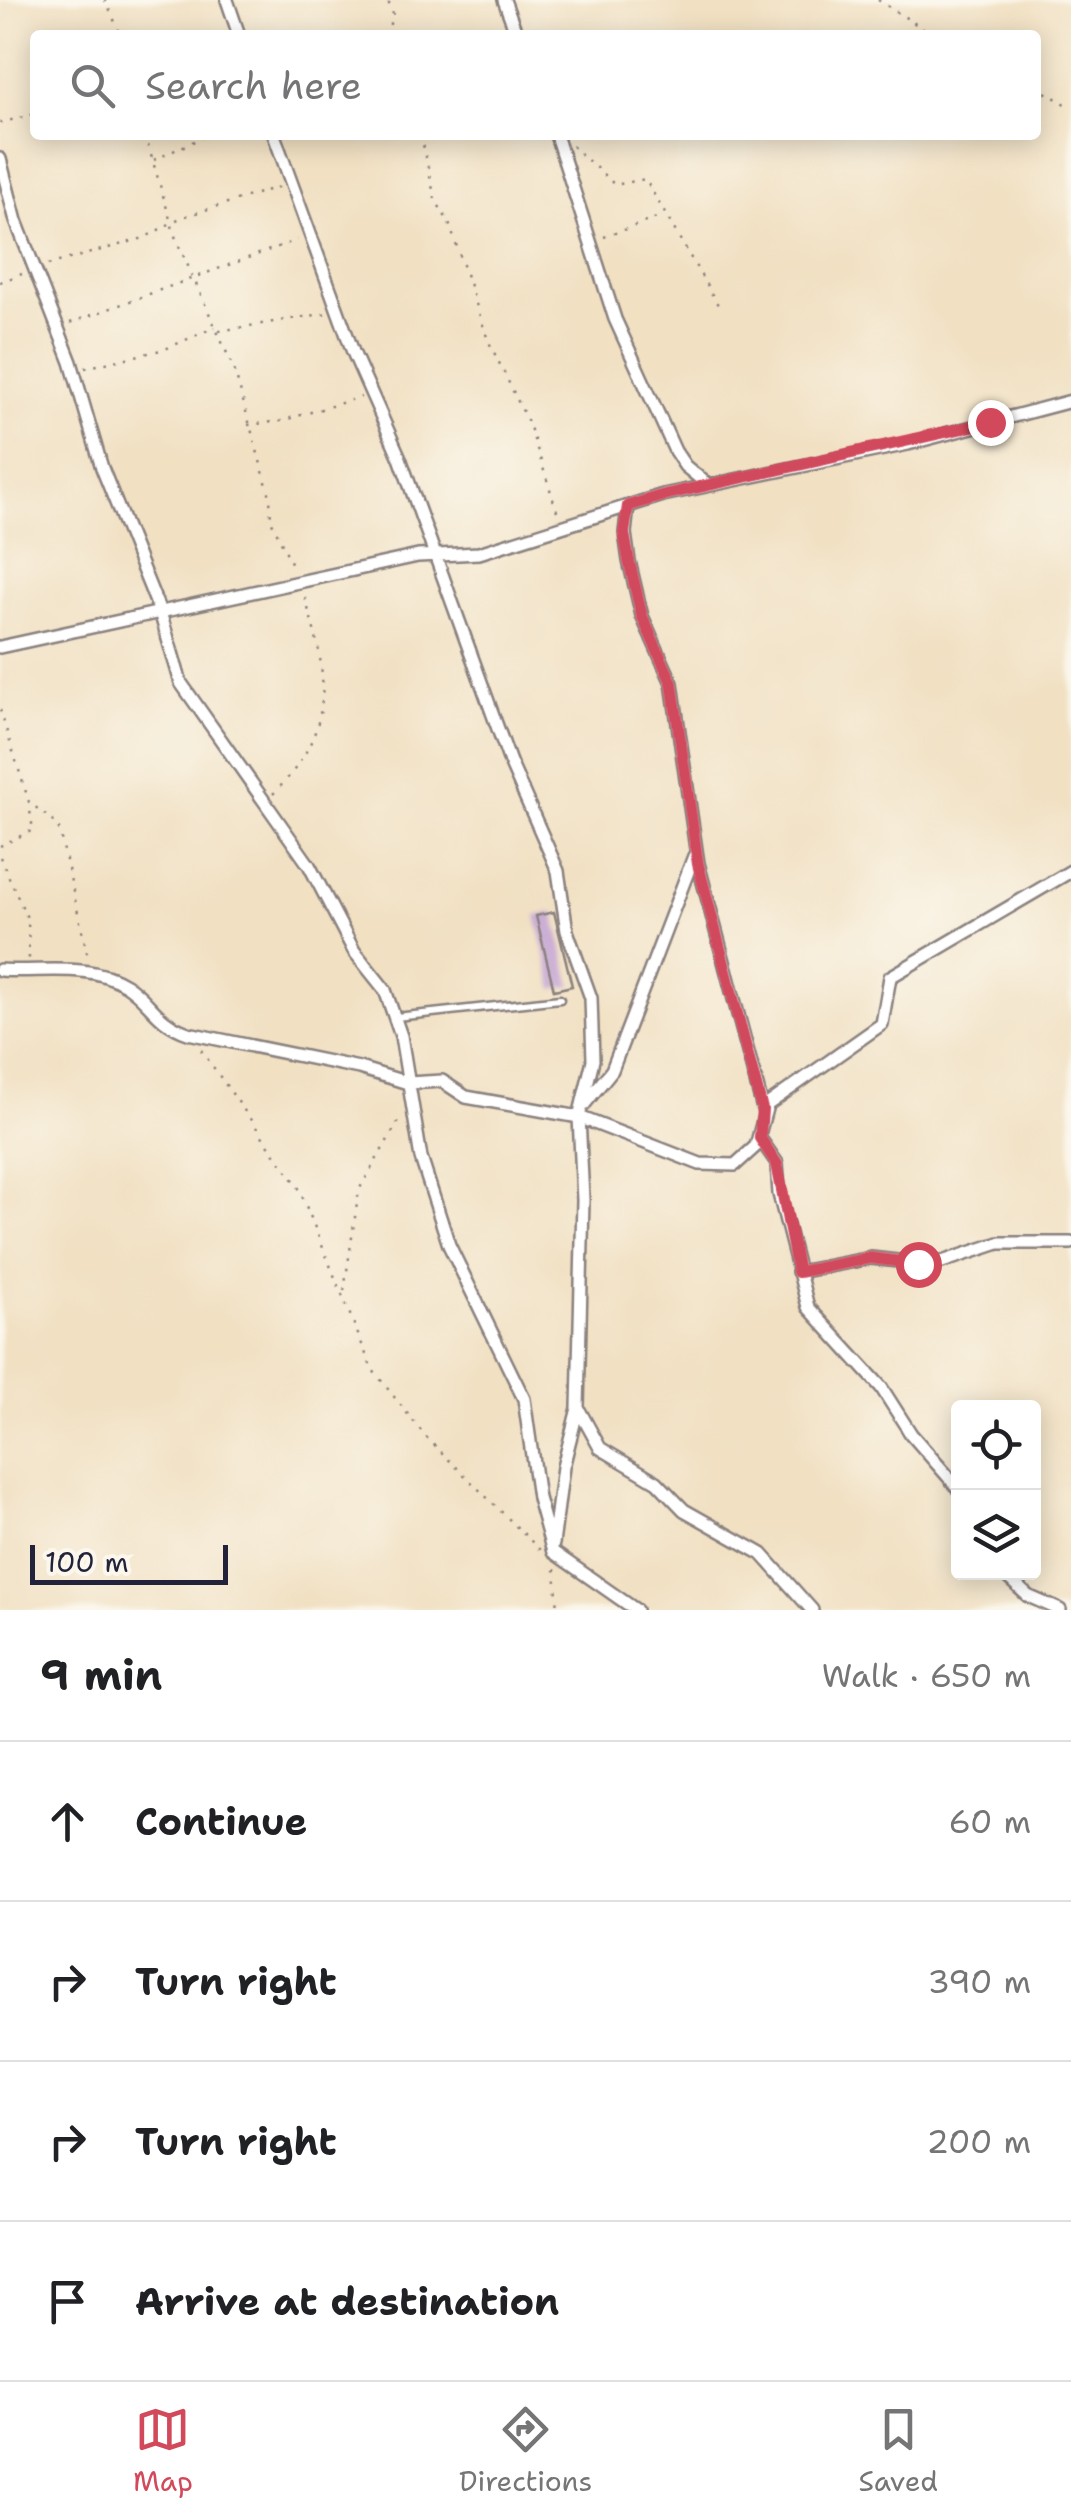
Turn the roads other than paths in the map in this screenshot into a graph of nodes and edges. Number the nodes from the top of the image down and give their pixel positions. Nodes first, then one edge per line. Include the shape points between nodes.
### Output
1 (227, 0) edge
2 (504, 0) edge
3 (237, 30) edge
4 (515, 30) edge
5 (276, 140) edge
6 (558, 140) edge
7 (0, 159) edge
8 (1071, 400) edge
9 (708, 485) junction
10 (628, 506) junction
11 (434, 554) junction
12 (160, 612) junction
13 (0, 647) edge
14 (695, 847) junction
15 (1071, 871) edge
16 (0, 970) edge
17 (560, 999) dead end
18 (395, 1018) junction
19 (408, 1083) junction
20 (762, 1109) junction
21 (580, 1112) junction
22 (760, 1138) junction
23 (1071, 1244) edge
24 (798, 1272) junction
25 (578, 1408) junction
26 (951, 1480) edge
27 (550, 1552) junction
28 (1011, 1580) edge
29 (636, 1610) edge
30 (812, 1610) edge
31 (1060, 1610) edge

1 - 3 street
2 - 4 street
5 - 11 street
6 - 9 street via 615,318 675,451
7 - 12 street via 102,468
8 - 9 street via 908,444
9 - 10 street
10 - 11 street via 479,554
10 - 14 street via 624,533 642,616 672,683
11 - 12 street
11 - 21 street via 558,871 567,931 592,1004 592,1060
12 - 13 street
12 - 18 street via 181,683 310,865
14 - 20 street
14 - 21 street via 690,876 612,1070
15 - 20 street via 890,976 882,1024
16 - 19 street via 92,972 124,984 163,1023 188,1032
17 - 18 lane
18 - 19 street
19 - 21 street via 442,1081 466,1096
19 - 27 street via 421,1158 449,1246 524,1399
20 - 22 street
21 - 22 street via 700,1164 735,1166
21 - 25 street
22 - 24 street via 777,1164
23 - 24 street via 998,1243 933,1265 871,1258
24 - 26 street via 813,1314 881,1386
25 - 27 street
25 - 30 street via 600,1448 657,1482 684,1510 762,1554
27 - 29 street
28 - 31 street

